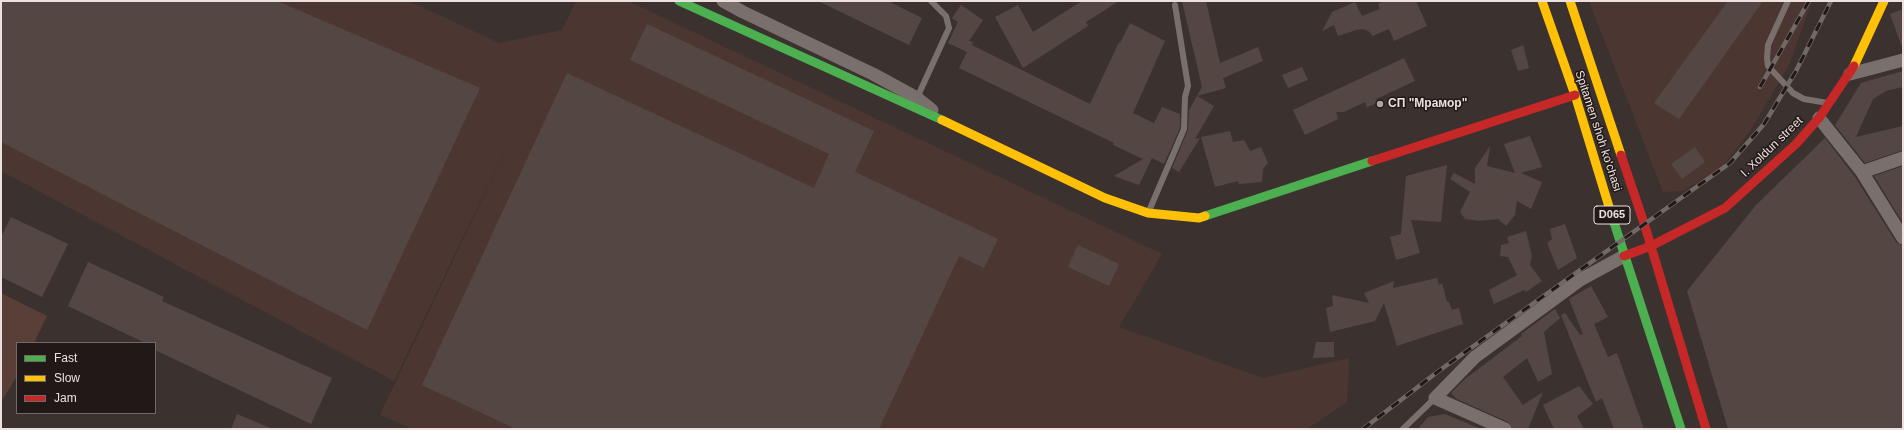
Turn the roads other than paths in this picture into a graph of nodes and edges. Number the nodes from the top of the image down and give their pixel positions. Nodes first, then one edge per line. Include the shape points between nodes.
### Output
1 (679, 1) edge
2 (723, 1) edge
3 (931, 1) edge
4 (1542, 1) edge
5 (1570, 1) edge
6 (1788, 1) edge
7 (1884, 1) edge
8 (1175, 5) dead end
9 (1903, 60) edge
10 (1850, 74) junction
11 (1575, 96) junction
12 (916, 98) junction
13 (1830, 103) junction
14 (1819, 118) junction
15 (952, 125) junction
16 (1903, 158) edge
17 (1862, 172) junction
18 (1148, 213) junction
19 (1903, 238) edge
20 (1651, 246) junction
21 (1624, 256) junction
22 (1435, 398) junction
23 (1403, 429) edge
24 (1505, 429) edge
25 (1680, 429) edge
26 (1706, 429) edge

1 - 15 street
2 - 12 street via 873,74
3 - 12 lane via 946,16 949,28
4 - 11 street, Spitamen shoh ko'chasi / D065
5 - 20 street, Spitamen shoh ko'chasi / D065
6 - 13 lane via 1768,45 1768,66 1793,93 1804,99
7 - 10 street, I. Xoldun street
8 - 18 lane via 1188,86 1184,129
9 - 10 street
10 - 13 street, I. Xoldun street
11 - 18 street via 1199,218
11 - 21 street, Spitamen shoh ko'chasi / D065
12 - 15 street
13 - 14 street, I. Xoldun street
14 - 17 street
14 - 20 street, I. Xoldun street via 1796,144 1725,208
15 - 18 street via 1105,198
16 - 17 street
17 - 19 street
20 - 21 street, I. Xoldun street
20 - 26 street, Spitamen shoh ko'chasi / D065
21 - 22 street via 1580,280 1475,357
21 - 25 street, Spitamen shoh ko'chasi / D065
22 - 23 lane
22 - 24 street

